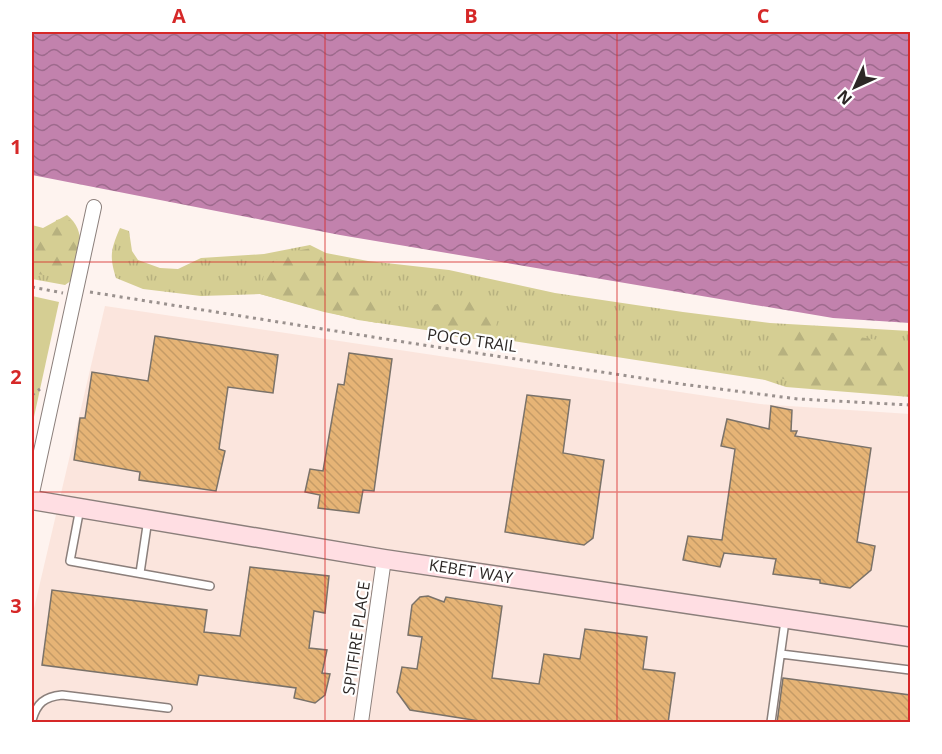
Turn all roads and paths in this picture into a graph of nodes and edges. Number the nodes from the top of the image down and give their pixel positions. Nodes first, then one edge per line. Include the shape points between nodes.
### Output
1 (94, 207) dead end
2 (32, 287) edge
3 (77, 290) junction
4 (910, 405) edge
5 (32, 493) edge
6 (32, 500) edge
7 (80, 508) junction
8 (148, 519) junction
9 (384, 558) junction
10 (140, 573) junction
11 (210, 586) dead end
12 (785, 618) junction
13 (910, 637) edge
14 (781, 654) junction
15 (910, 670) edge
16 (168, 708) dead end
17 (32, 720) edge
18 (361, 723) edge
19 (771, 723) edge

1 - 3 street
2 - 3 path, POCO TRAIL via 65,293
3 - 4 path, POCO TRAIL via 681,384 798,399
3 - 5 street
6 - 7 street, KEBET WAY
7 - 8 street, KEBET WAY
7 - 10 lane via 70,561
8 - 9 street, KEBET WAY
8 - 10 lane
9 - 12 street, KEBET WAY
9 - 18 street, SPITFIRE PLACE
10 - 11 lane
12 - 13 street, KEBET WAY
12 - 14 lane
14 - 15 lane
14 - 19 lane
16 - 17 lane via 62,695 48,697 35,707

